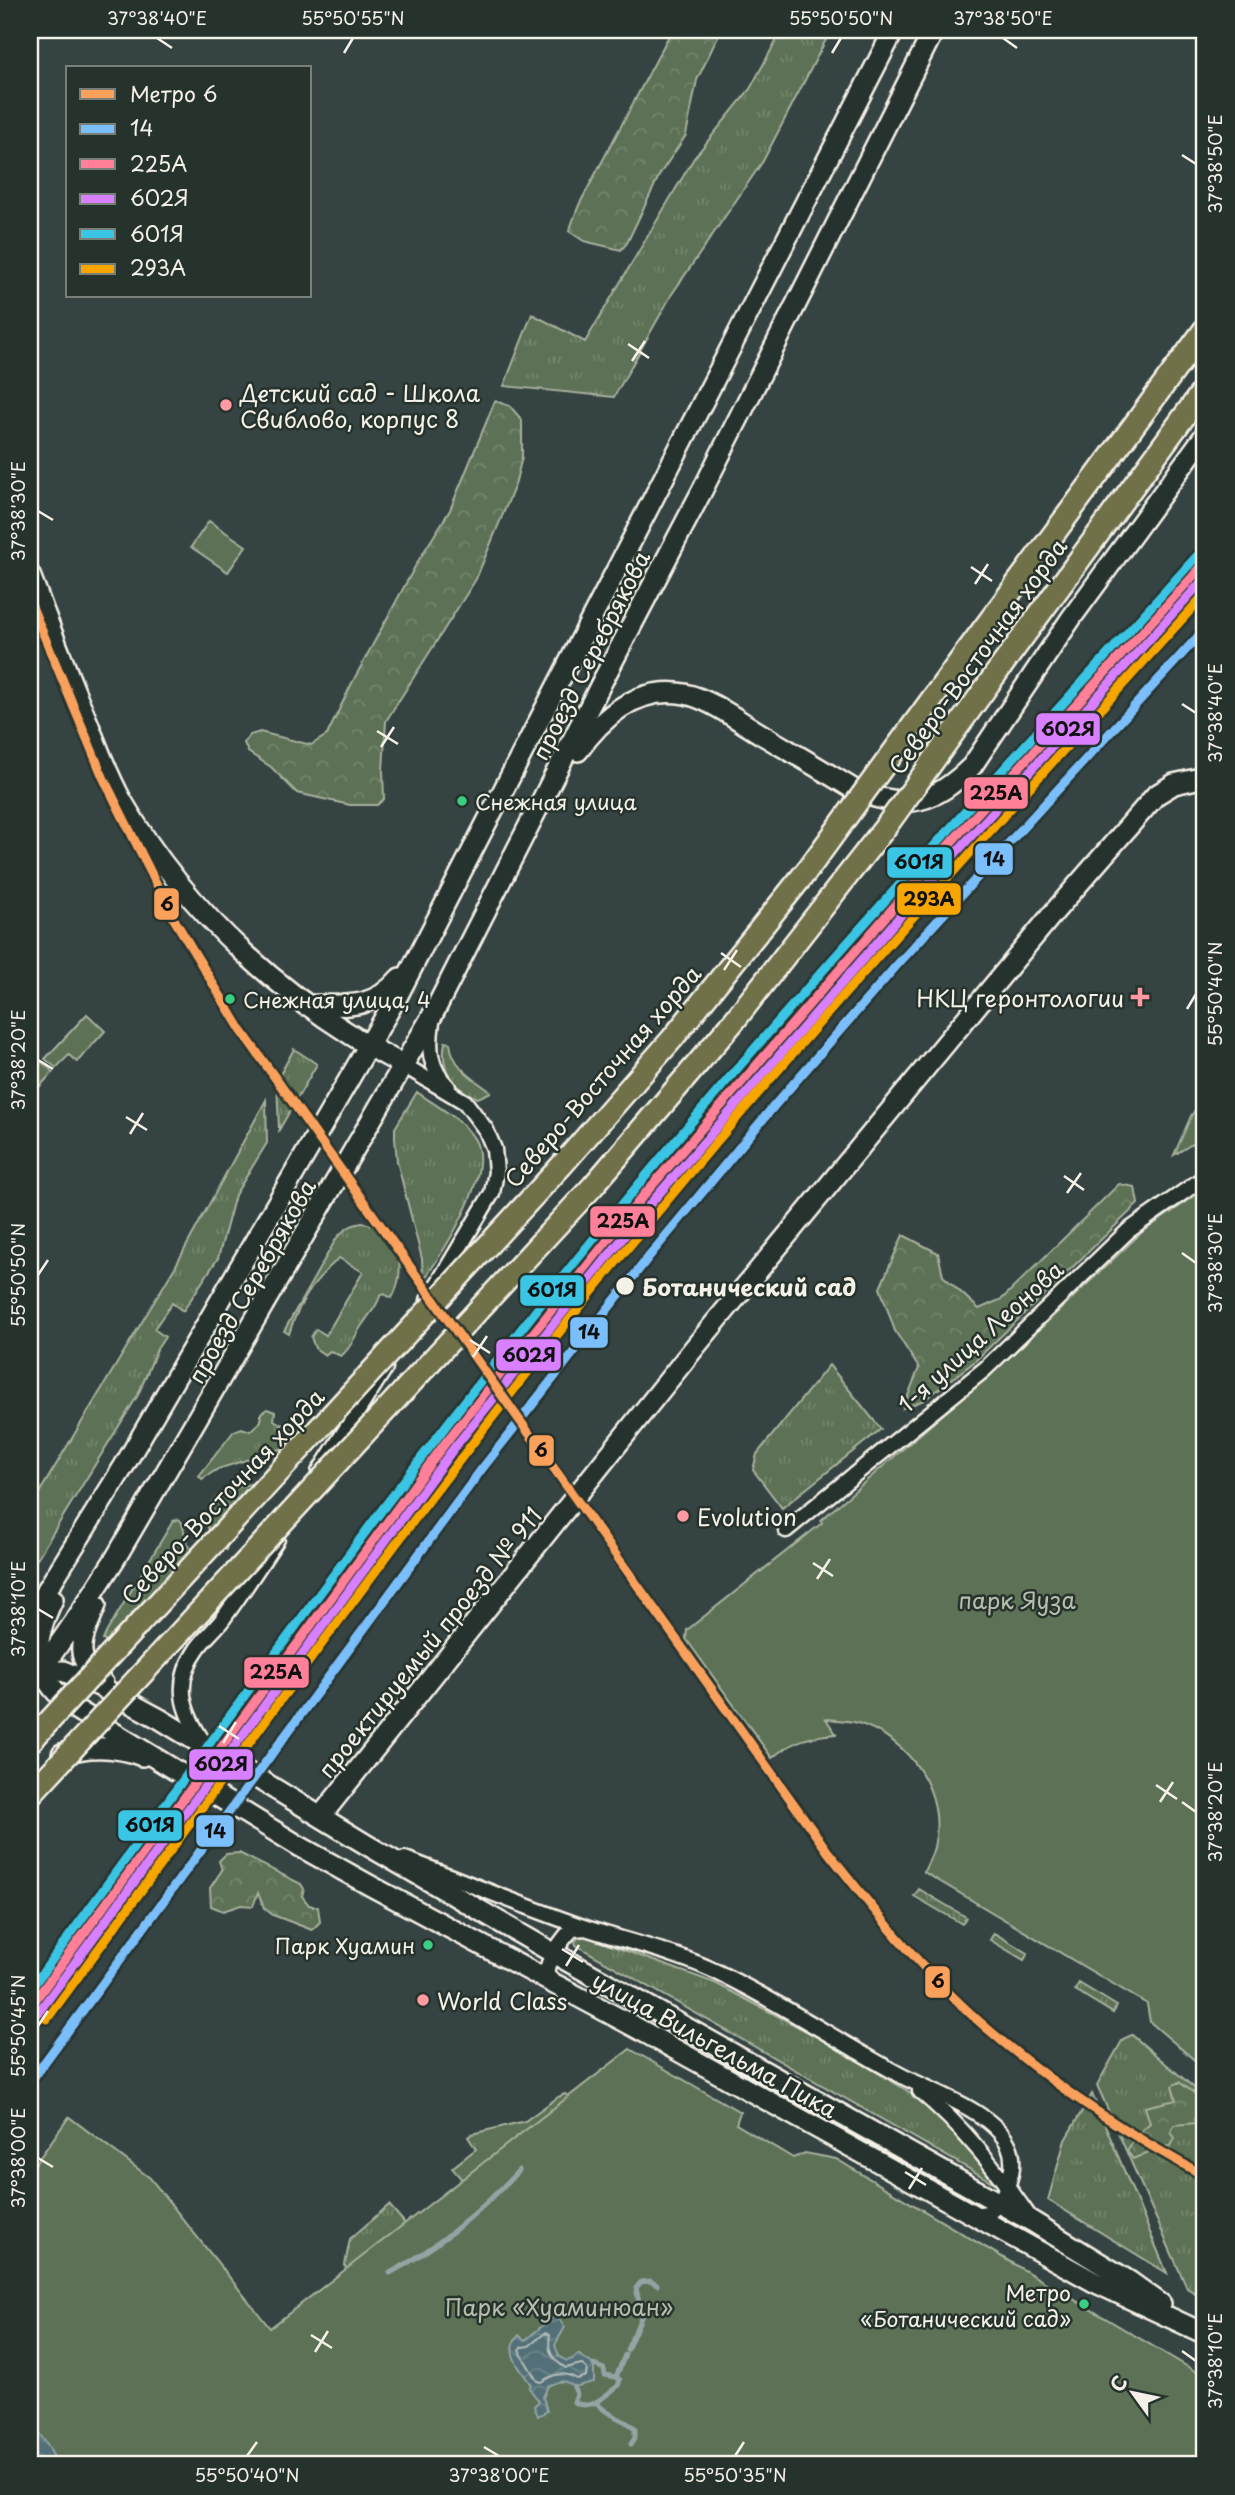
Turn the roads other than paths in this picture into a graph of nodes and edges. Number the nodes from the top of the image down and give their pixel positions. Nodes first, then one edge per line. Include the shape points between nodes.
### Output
1 (894, 30) edge
2 (934, 30) edge
3 (1205, 329) edge
4 (1205, 388) edge
5 (1205, 435) edge
6 (31, 582) edge
7 (1205, 777) edge
8 (547, 793) junction
9 (421, 952) junction
10 (305, 1005) junction
11 (432, 1016) junction
12 (368, 1046) junction
13 (405, 1066) junction
14 (465, 1102) junction
15 (1205, 1177) edge
16 (86, 1529) junction
17 (786, 1530) dead end
18 (115, 1559) junction
19 (30, 1617) edge
20 (33, 1676) edge
21 (123, 1699) junction
22 (30, 1742) edge
23 (207, 1747) junction
24 (176, 1770) junction
25 (30, 1783) edge
26 (30, 1795) edge
27 (321, 1816) junction
28 (368, 1845) junction
29 (588, 1928) junction
30 (555, 1954) junction
31 (553, 1983) junction
32 (900, 2075) junction
33 (1003, 2194) junction
34 (972, 2214) junction
35 (1204, 2334) edge

1 - 9 main road, проезд Серебрякова
2 - 8 main road, проезд Серебрякова
3 - 22 main road, Северо-Восточная хорда, bridge via 809,868 672,1040
4 - 26 main road, Северо-Восточная хорда, bridge via 887,825 734,1021 593,1186
5 - 8 main road via 1072,617 972,766 951,786 924,800 882,800 858,792 718,708 686,694 658,693 628,703 591,732
6 - 10 main road via 102,757 139,828 201,909 252,961
7 - 27 main road, проектируемый проезд № 911 via 1174,784 1156,795 1055,911 695,1347
8 - 11 main road, проезд Серебрякова
9 - 10 main road via 381,997 363,1004
9 - 12 main road, проезд Серебрякова
10 - 12 main road
11 - 13 main road, проезд Серебрякова
11 - 14 street via 432,1062 439,1078
12 - 13 main road
12 - 16 main road, проезд Серебрякова
13 - 14 street
13 - 18 main road, проезд Серебрякова
14 - 23 street via 494,1149 492,1193 276,1541 186,1667 184,1704 191,1725
15 - 17 street, 1-я улица Леонова via 1118,1240 985,1369
16 - 19 main road, проезд Серебрякова
16 - 20 main road via 45,1616
18 - 20 main road, проезд Серебрякова
18 - 21 main road via 82,1643 82,1659 86,1668
20 - 21 main road, улица Вильгельма Пика via 63,1671
20 - 24 main road, улица Вильгельма Пика via 72,1707
21 - 23 main road, улица Вильгельма Пика
23 - 27 main road, улица Вильгельма Пика
24 - 25 main road via 130,1752 79,1748 45,1765
24 - 31 main road, улица Вильгельма Пика via 323,1859
27 - 28 main road, улица Вильгельма Пика
28 - 29 street
28 - 30 main road, улица Вильгельма Пика
29 - 30 street via 573,1929
29 - 32 street via 719,1973
30 - 31 street via 547,1974
30 - 33 main road, улица Вильгельма Пика
31 - 34 main road, улица Вильгельма Пика
32 - 33 street via 963,2132
32 - 33 street via 982,2116 998,2131 1009,2147 1013,2165
33 - 34 street via 991,2212
33 - 35 main road, улица Вильгельма Пика via 1033,2222
34 - 35 main road, улица Вильгельма Пика via 1096,2283

